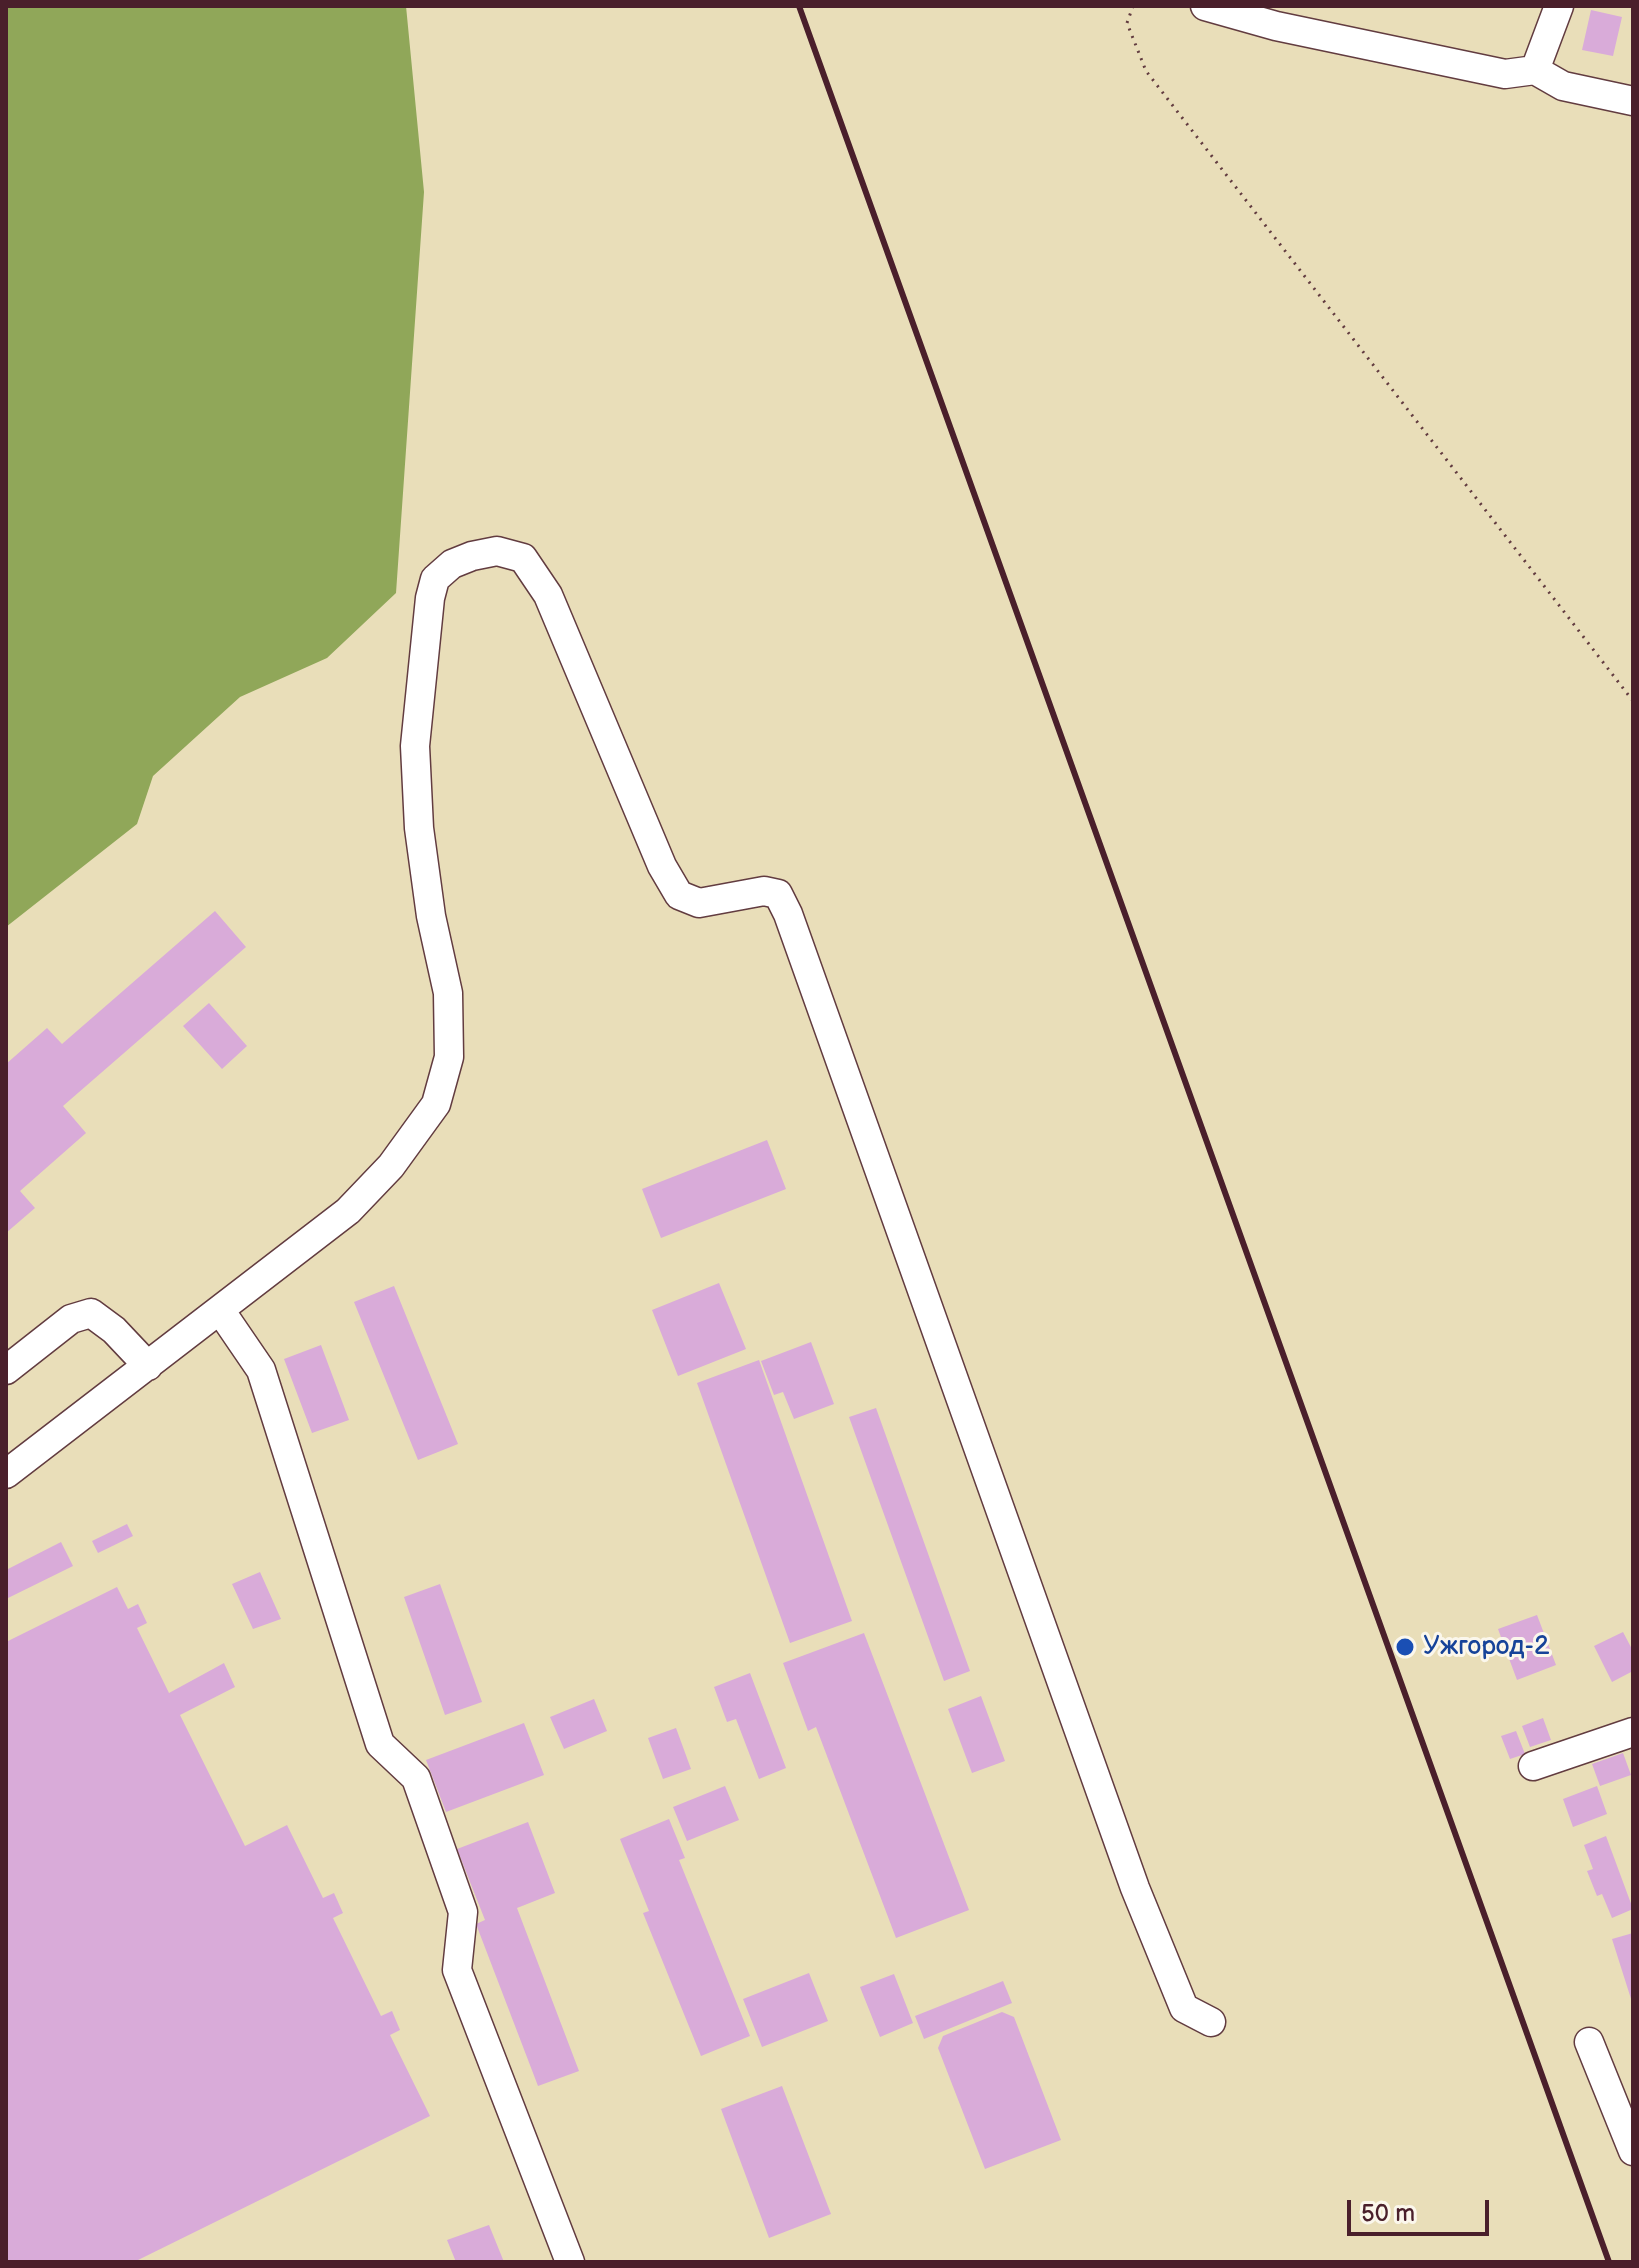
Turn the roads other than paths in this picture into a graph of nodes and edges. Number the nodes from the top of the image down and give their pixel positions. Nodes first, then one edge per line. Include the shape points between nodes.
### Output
1 (1205, 6) edge
2 (1559, 6) edge
3 (1535, 70) junction
4 (1633, 101) edge
5 (220, 1310) junction
6 (148, 1366) junction
7 (6, 1370) edge
8 (6, 1474) edge
9 (1633, 1732) edge
10 (1533, 1766) dead end
11 (1211, 2022) dead end
12 (1589, 2042) dead end
13 (1633, 2151) edge
14 (570, 2262) edge

1 - 3 street via 1505,74
2 - 3 street
3 - 4 street via 1563,86
5 - 6 street
5 - 11 street via 348,1211 391,1166 436,1104 449,1057 448,993 419,828 415,746 430,598 435,579 452,564 497,551 523,558 548,595 679,895 699,903 764,891 778,894 788,914 1135,1888 1184,2008
5 - 14 street via 261,1370 380,1744 416,1778 463,1912 457,1970
6 - 7 street via 91,1313 71,1319
6 - 8 street
9 - 10 street
12 - 13 street

